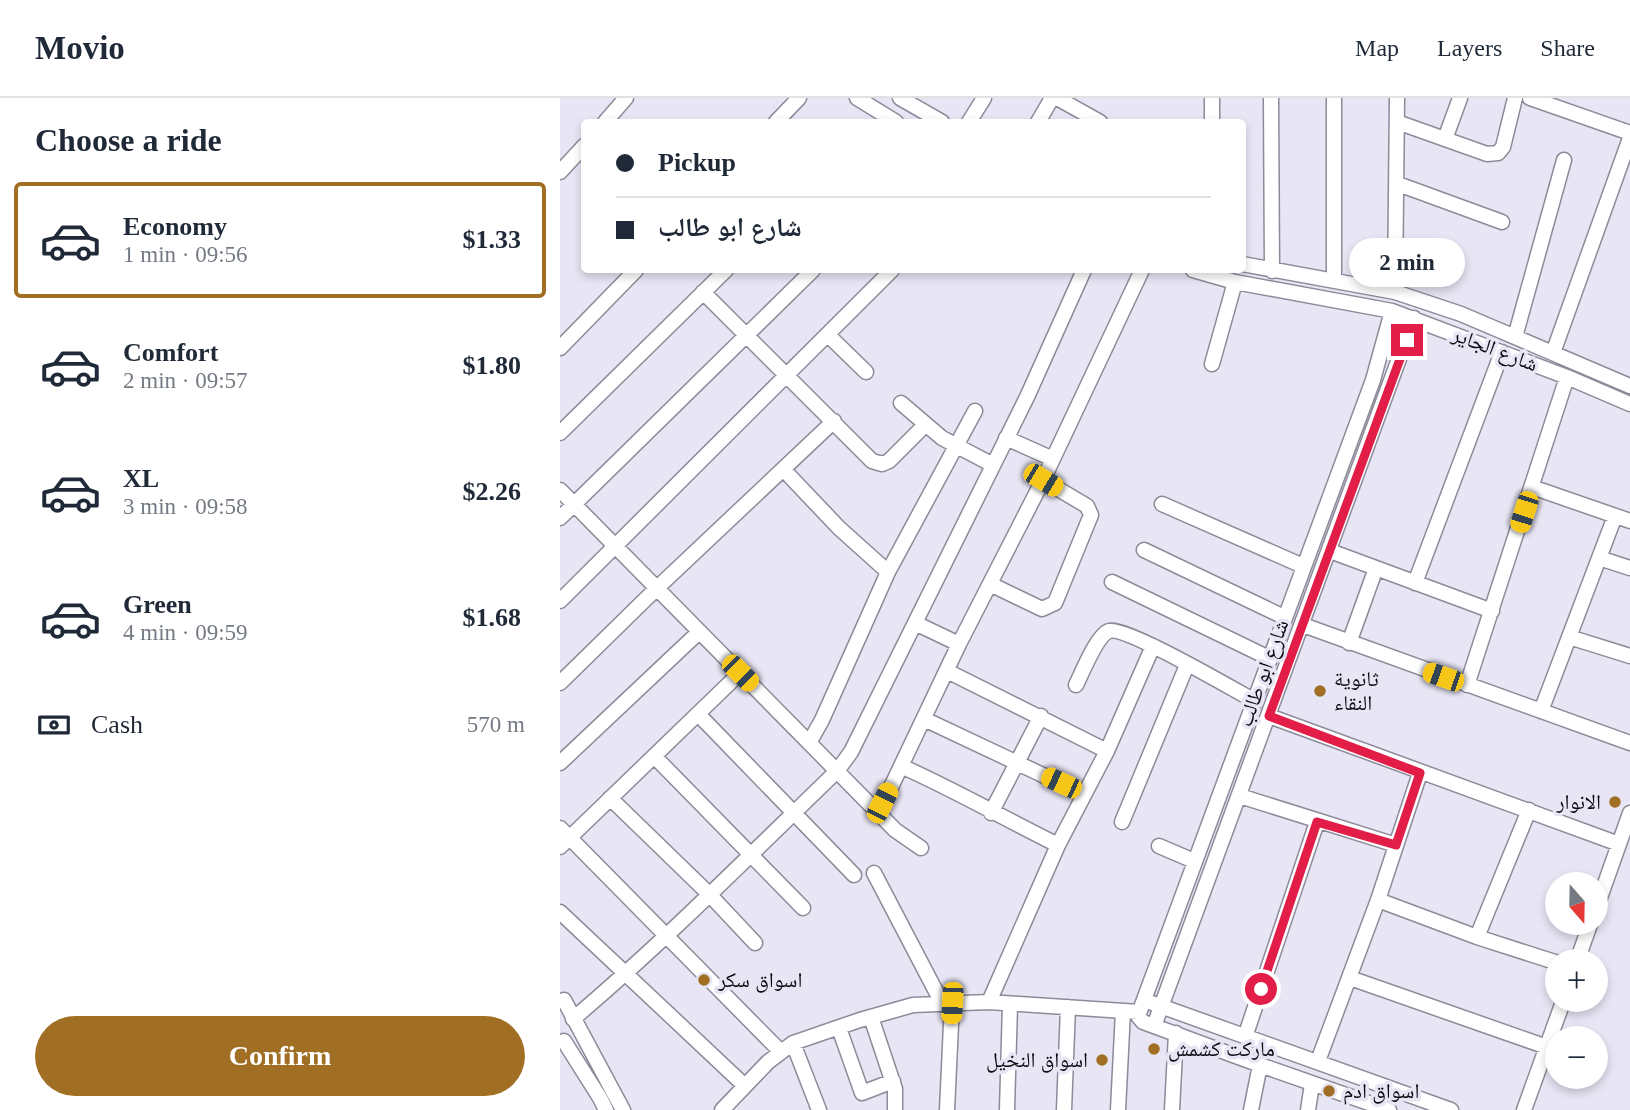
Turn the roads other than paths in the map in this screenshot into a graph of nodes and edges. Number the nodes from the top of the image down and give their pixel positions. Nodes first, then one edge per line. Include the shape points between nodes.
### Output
1 (626, 98) edge
2 (799, 98) edge
3 (857, 98) edge
4 (900, 98) edge
5 (984, 98) edge
6 (1055, 98) edge
7 (1212, 98) edge
8 (1271, 98) edge
9 (1335, 98) edge
10 (1397, 98) edge
11 (1460, 98) edge
12 (1515, 98) edge
13 (1530, 98) edge
14 (919, 103) edge
15 (1574, 105) edge
16 (608, 119) edge
17 (779, 119) edge
18 (884, 119) edge
19 (938, 119) edge
20 (971, 119) edge
21 (1040, 119) edge
22 (1094, 119) edge
23 (1212, 119) edge
24 (1397, 122) junction
25 (1630, 135) edge
26 (1445, 139) junction
27 (581, 149) edge
28 (1564, 160) dead end
29 (560, 172) edge
30 (1398, 184) junction
31 (1502, 222) dead end
32 (1246, 265) edge
33 (1272, 271) junction
34 (632, 273) edge
35 (723, 273) edge
36 (810, 273) edge
37 (889, 273) edge
38 (1083, 273) edge
39 (1141, 273) edge
40 (1204, 273) edge
41 (1334, 281) junction
42 (1235, 282) junction
43 (703, 292) junction
44 (1395, 292) junction
45 (1392, 311) junction
46 (1415, 318) junction
47 (748, 335) junction
48 (828, 335) junction
49 (1515, 337) junction
50 (560, 348) edge
51 (1502, 352) junction
52 (1553, 353) junction
53 (1212, 364) dead end
54 (866, 372) dead end
55 (788, 375) junction
56 (1567, 377) junction
57 (1373, 380) junction
58 (1392, 384) junction
59 (1630, 386) edge
60 (901, 403) dead end
61 (1630, 404) edge
62 (975, 411) dead end
63 (834, 421) junction
64 (925, 425) junction
65 (560, 433) edge
66 (1006, 438) junction
67 (955, 445) junction
68 (1054, 459) junction
69 (993, 465) junction
70 (783, 468) junction
71 (1043, 480) junction
72 (1532, 487) junction
73 (560, 490) edge
74 (1162, 504) dead end
75 (573, 505) junction
76 (1615, 516) junction
77 (560, 517) edge
78 (1630, 521) edge
79 (616, 547) junction
80 (1144, 550) dead end
81 (1330, 551) junction
82 (1599, 558) junction
83 (1303, 566) junction
84 (1376, 568) junction
85 (1630, 568) edge
86 (888, 572) junction
87 (1112, 582) dead end
88 (1415, 583) junction
89 (990, 584) junction
90 (656, 589) junction
91 (560, 601) edge
92 (1492, 611) junction
93 (1284, 617) junction
94 (915, 623) junction
95 (1303, 625) junction
96 (699, 632) junction
97 (1569, 637) junction
98 (1349, 643) junction
99 (959, 644) junction
100 (1153, 646) junction
101 (1630, 656) edge
102 (1269, 658) junction
103 (1187, 665) junction
104 (947, 671) junction
105 (740, 673) junction
106 (560, 683) edge
107 (1076, 685) dead end
108 (1467, 685) junction
109 (1253, 700) junction
110 (1541, 711) junction
111 (698, 713) junction
112 (1041, 716) junction
113 (1269, 716) junction
114 (924, 719) junction
115 (808, 743) junction
116 (1630, 743) edge
117 (1107, 751) junction
118 (653, 756) junction
119 (560, 763) edge
120 (1017, 763) junction
121 (901, 766) junction
122 (837, 771) junction
123 (1420, 773) junction
124 (1083, 794) junction
125 (1243, 797) dead end
126 (610, 798) junction
127 (1529, 810) junction
128 (876, 811) junction
129 (794, 812) junction
130 (991, 813) junction
131 (1630, 813) edge
132 (1122, 821) dead end
133 (1317, 822) junction
134 (563, 837) edge
135 (1619, 844) junction
136 (1058, 845) junction
137 (1396, 845) junction
138 (1159, 846) dead end
139 (920, 848) dead end
140 (751, 853) junction
141 (1194, 861) junction
142 (874, 873) dead end
143 (854, 875) dead end
144 (1608, 875) edge
145 (709, 894) junction
146 (1378, 900) junction
147 (1179, 902) junction
148 (803, 908) dead end
149 (1198, 908) junction
150 (560, 912) edge
151 (665, 936) junction
152 (1477, 937) junction
153 (755, 943) dead end
154 (1545, 959) edge
155 (625, 975) junction
156 (1350, 978) junction
157 (564, 1000) dead end
158 (989, 1002) junction
159 (947, 1003) junction
160 (1010, 1004) junction
161 (1141, 1006) junction
162 (1068, 1007) junction
163 (1161, 1007) junction
164 (1123, 1011) junction
165 (871, 1017) junction
166 (573, 1019) junction
167 (1154, 1026) junction
168 (839, 1028) junction
169 (1176, 1033) junction
170 (1245, 1037) junction
171 (564, 1041) dead end
172 (787, 1047) junction
173 (1545, 1047) edge
174 (1545, 1050) edge
175 (1318, 1061) junction
176 (1260, 1065) junction
177 (893, 1081) junction
178 (1312, 1084) junction
179 (745, 1086) junction
180 (1359, 1105) edge
181 (606, 1110) edge
182 (623, 1110) edge
183 (722, 1110) edge
184 (819, 1110) edge
185 (895, 1110) edge
186 (947, 1110) edge
187 (1007, 1110) edge
188 (1064, 1110) edge
189 (1118, 1110) edge
190 (1172, 1110) edge
191 (1251, 1110) edge
192 (1308, 1110) edge
193 (1389, 1110) edge
194 (1451, 1110) edge
195 (1524, 1110) edge

1 - 16 street
2 - 17 street
3 - 18 street
4 - 14 street
5 - 20 street
6 - 21 street
6 - 22 street
7 - 23 street
8 - 33 street
9 - 41 street
10 - 24 street
11 - 26 street
12 - 26 street via 1498,153 1487,154
13 - 15 street
14 - 19 street
15 - 25 street
24 - 26 street
24 - 30 street
25 - 52 street
27 - 29 street
28 - 49 street
30 - 31 street
30 - 44 street
32 - 33 street, شارع الجاير
33 - 41 street, شارع الجاير
34 - 50 street
35 - 43 street
36 - 47 street
37 - 48 street
38 - 66 street
39 - 68 street
40 - 42 street, شارع الجاير
41 - 44 street, شارع الجاير
42 - 45 street, شارع الجاير
42 - 53 street
43 - 47 street
43 - 65 street
44 - 49 street, شارع الجاير
45 - 46 street, شارع الجاير
45 - 57 street, شارع ابو طالب
46 - 51 street, شارع الجاير
46 - 58 street, شارع ابو طالب
47 - 55 street
47 - 75 street
48 - 54 street
48 - 55 street
49 - 52 street, شارع الجاير
51 - 56 street, شارع الجاير
51 - 88 street
52 - 59 street, شارع الجاير
55 - 63 street
55 - 79 street
56 - 61 street, شارع الجاير
56 - 72 street
57 - 58 street
57 - 83 street, شارع ابو طالب
58 - 81 street, شارع ابو طالب
60 - 64 street
62 - 67 street
63 - 64 street via 872,461 882,464
63 - 70 street
64 - 67 street
66 - 68 street
66 - 69 street
67 - 69 street
67 - 86 street
68 - 71 street
69 - 94 street
70 - 86 street
70 - 90 street
71 - 89 street
71 - 89 street via 1087,506 1091,515 1055,603 1042,608
72 - 76 street
72 - 92 street
73 - 75 street
74 - 83 street
75 - 77 street
75 - 79 street
76 - 78 street
76 - 82 street
79 - 90 street
79 - 91 street
80 - 93 street
81 - 84 street
81 - 95 street, شارع ابو طالب
82 - 85 street
82 - 97 street
83 - 93 street, شارع ابو طالب
84 - 88 street
84 - 98 street
86 - 115 street
87 - 102 street
88 - 92 street
89 - 99 street
90 - 96 street
90 - 106 street
92 - 108 street
93 - 102 street, شارع ابو طالب
94 - 99 street
94 - 122 street via 851,752
95 - 98 street
95 - 113 street, شارع ابو طالب
96 - 105 street
96 - 119 street
97 - 101 street
97 - 110 street
98 - 108 street
99 - 104 street
100 - 103 street
100 - 107 street via 1111,630 1101,636
100 - 117 street
102 - 109 street, شارع ابو طالب
103 - 109 street
103 - 132 street
104 - 112 street
104 - 114 street
105 - 111 street
105 - 115 street
108 - 110 street
109 - 141 street, شارع ابو طالب
110 - 116 street
111 - 118 street
111 - 129 street
112 - 117 street
112 - 120 street
113 - 123 street
113 - 149 street, شارع ابو طالب
114 - 120 street
114 - 121 street
115 - 122 street
117 - 124 street
118 - 126 street
118 - 140 street
120 - 124 street
120 - 130 street
121 - 128 street
121 - 130 street
122 - 128 street
122 - 129 street
123 - 127 street
123 - 137 street
124 - 136 street
125 - 133 street
126 - 134 street
126 - 145 street
127 - 135 street
127 - 152 street
128 - 139 street
129 - 140 street
129 - 143 street
130 - 136 street
131 - 135 street
133 - 137 street
133 - 170 street
134 - 151 street
135 - 144 street
136 - 158 street
137 - 146 street
138 - 141 street
140 - 145 street
140 - 148 street
141 - 147 street, شارع ابو طالب
142 - 159 street
145 - 151 street
145 - 153 street
146 - 152 street
146 - 156 street
147 - 149 street
147 - 161 street, شارع ابو طالب
149 - 163 street, شارع ابو طالب
150 - 155 street
151 - 155 street
151 - 172 street
152 - 154 street
155 - 166 street
155 - 179 street
156 - 173 street
156 - 175 street
157 - 166 street
158 - 159 street
158 - 160 street
159 - 165 street via 913,1005
159 - 186 street
160 - 162 street
160 - 187 street
161 - 163 street
161 - 164 street
161 - 167 street via 1140,1020
162 - 164 street
162 - 188 street
163 - 167 street, شارع ابو طالب
163 - 170 street
164 - 189 street
165 - 168 street
165 - 177 street
166 - 182 street
167 - 169 street
168 - 172 street
168 - 177 street via 862,1093
169 - 176 street
169 - 190 street
170 - 175 street
171 - 181 street
172 - 179 street
172 - 184 street
174 - 195 street
175 - 194 street
176 - 178 street
176 - 191 street
177 - 185 street
178 - 180 street
178 - 192 street
179 - 183 street
180 - 193 street

